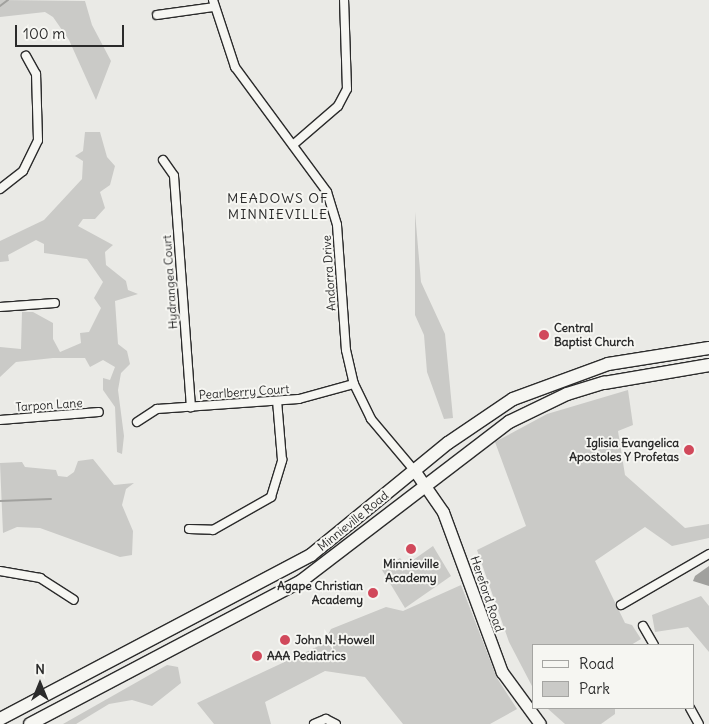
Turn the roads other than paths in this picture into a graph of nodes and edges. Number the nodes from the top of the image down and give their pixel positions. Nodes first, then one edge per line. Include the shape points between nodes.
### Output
1 (344, 0) edge
2 (214, 3) edge
3 (156, 14) dead end
4 (26, 56) dead end
5 (294, 144) junction
6 (163, 160) dead end
7 (0, 189) edge
8 (55, 303) dead end
9 (0, 307) edge
10 (709, 348) edge
11 (709, 365) edge
12 (354, 384) junction
13 (277, 401) junction
14 (191, 407) junction
15 (99, 412) dead end
16 (0, 420) edge
17 (137, 422) dead end
18 (414, 470) junction
19 (426, 485) junction
20 (189, 529) dead end
21 (709, 554) edge
22 (0, 571) edge
23 (74, 600) dead end
24 (621, 605) dead end
25 (643, 626) dead end
26 (653, 644) edge
27 (691, 709) edge
28 (2, 718) edge
29 (30, 724) edge
30 (314, 724) edge
31 (336, 724) edge
32 (540, 724) edge
33 (699, 724) edge

1 - 5 street via 347,89 338,106
2 - 3 street
2 - 5 street, Andorra Drive via 235,67
4 - 7 street via 36,74 38,140 23,171
5 - 12 street, Andorra Drive via 323,184 335,216 346,350
6 - 14 street, Hydrangea Court via 174,176
8 - 9 street
10 - 18 main road, Minnieville Road via 608,364 535,388 470,426
11 - 19 main road, Minnieville Road via 635,376 567,394 509,422
12 - 13 street, Pearlberry Court via 311,398
12 - 18 street, Andorra Drive via 371,418
13 - 14 street, Pearlberry Court
13 - 20 street via 282,460 271,496 213,530
14 - 17 street, Pearlberry Court via 153,411
15 - 16 street, Tarpon Lane
18 - 19 street, Hereford Road
18 - 28 main road, Minnieville Road via 325,544 281,573
19 - 29 main road, Minnieville Road via 353,546 302,581
19 - 32 street, Hereford Road via 444,512 502,672
21 - 24 street
22 - 23 street via 40,578
25 - 26 street
27 - 33 street
30 - 31 street via 326,719

